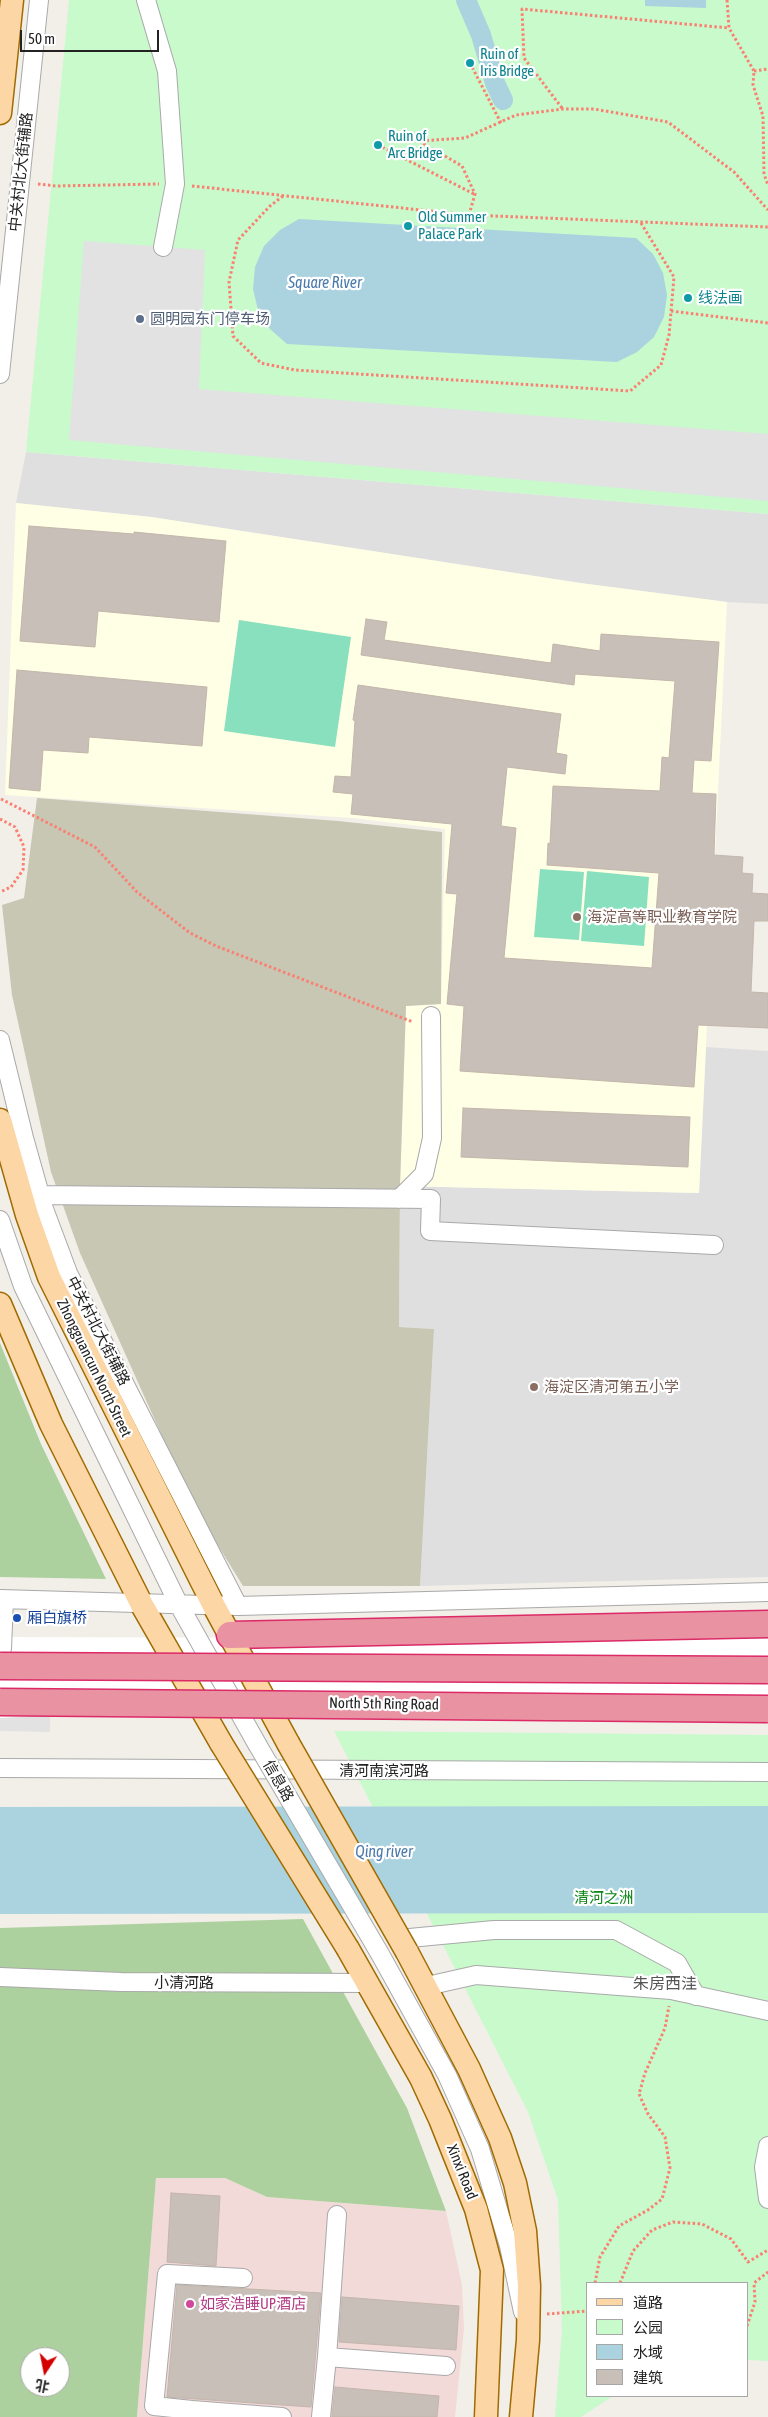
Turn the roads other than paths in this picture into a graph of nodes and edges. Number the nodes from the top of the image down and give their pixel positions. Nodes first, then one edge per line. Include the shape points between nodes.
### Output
1 (12, 0) edge
2 (39, 0) edge
3 (146, 0) edge
4 (0, 113) edge
5 (163, 247) dead end
6 (0, 374) edge
7 (431, 1023) road end
8 (0, 1040) edge
9 (0, 1120) edge
10 (40, 1195) junction
11 (399, 1199) junction
12 (0, 1220) edge
13 (714, 1245) dead end
14 (0, 1304) edge
15 (768, 1592) edge
16 (2, 1599) edge
17 (142, 1605) junction
18 (179, 1605) junction
19 (214, 1606) junction
20 (238, 1606) junction
21 (768, 1624) edge
22 (230, 1636) junction
23 (1, 1658) edge
24 (768, 1670) edge
25 (0, 1702) edge
26 (768, 1708) edge
27 (0, 1768) edge
28 (768, 1772) edge
29 (403, 1946) junction
30 (348, 1949) joint
31 (380, 1954) joint
32 (0, 1977) edge
33 (369, 1983) junction
34 (426, 1986) junction
35 (696, 1996) junction
36 (768, 2010) edge
37 (768, 2146) edge
38 (493, 2191) junction
39 (768, 2199) edge
40 (337, 2215) dead end
41 (492, 2270) junction
42 (243, 2278) dead end
43 (528, 2340) junction
44 (327, 2357) junction
45 (446, 2366) dead end
46 (191, 2413) edge
47 (282, 2417) edge
48 (321, 2417) edge
49 (486, 2417) edge
50 (521, 2417) edge

1 - 4 main road
2 - 6 street, 中关村北大街辅路
3 - 5 street via 167,70 175,184
7 - 11 street via 432,1138 424,1174
8 - 10 street, 中关村北大街辅路
9 - 19 main road, Zhongguancun North Street via 27,1215 49,1277
10 - 11 street
10 - 20 street, 中关村北大街辅路 via 68,1272
11 - 13 street via 431,1199 430,1231
12 - 18 street, Zhongguancun North Street via 23,1286
14 - 17 main road via 51,1424
15 - 20 street
16 - 17 street
16 - 23 street
17 - 18 street
17 - 30 main road, 信息路, bridge via 221,1743
18 - 19 street
18 - 31 street, 信息路, bridge via 256,1744
19 - 20 street
19 - 22 main road, 信息路
21 - 22 highway
22 - 29 main road, 信息路, bridge
23 - 24 highway, bridge
25 - 26 highway, North 5th Ring Road, bridge
27 - 28 street, 清河南滨河路
29 - 34 main road
29 - 35 street via 494,1930 616,1930 677,1963
30 - 33 main road, Xinxi Road
31 - 38 street, Xinxi Road via 462,2107
32 - 33 street, 小清河路 via 121,1982
33 - 41 main road, Xinxi Road via 440,2119 476,2209
34 - 35 street via 476,1975 671,1990
34 - 43 main road via 469,2069 500,2138 515,2184 525,2231
35 - 36 street
37 - 39 street via 764,2167
38 - 41 street
38 - 43 street, Xinxi Road via 509,2246
40 - 44 street
41 - 49 main road, Xinxi Road
42 - 46 street via 166,2274 154,2406
43 - 50 main road
44 - 45 street
44 - 48 street
46 - 47 street

